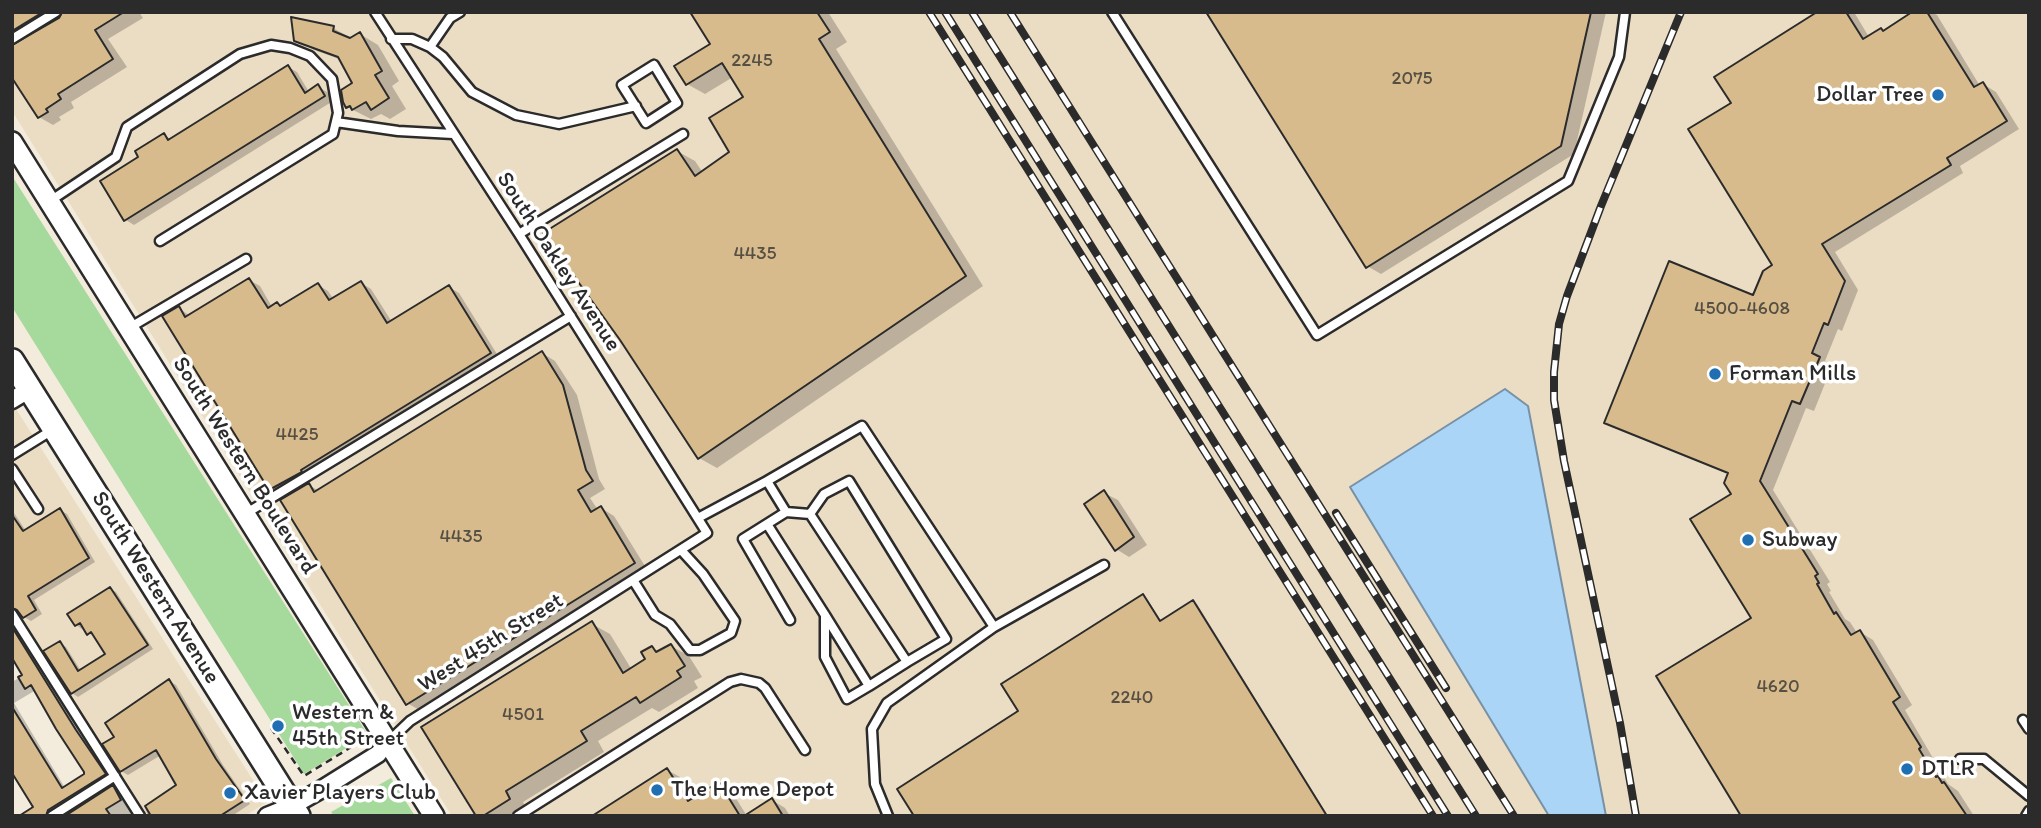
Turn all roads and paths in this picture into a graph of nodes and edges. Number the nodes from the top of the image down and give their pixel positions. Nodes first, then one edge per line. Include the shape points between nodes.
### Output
1 (56, 12) edge
2 (375, 12) edge
3 (460, 12) edge
4 (1112, 12) edge
5 (1625, 12) edge
6 (12, 39) edge
7 (391, 39) junction
8 (429, 47) junction
9 (636, 106) junction
10 (336, 122) junction
11 (453, 134) junction
12 (683, 134) dead end
13 (12, 142) edge
14 (50, 201) junction
15 (519, 234) junction
16 (160, 242) dead end
17 (246, 259) dead end
18 (571, 316) junction
19 (129, 328) junction
20 (12, 361) edge
21 (21, 394) edge
22 (55, 429) junction
23 (12, 455) edge
24 (12, 469) edge
25 (767, 481) junction
26 (38, 509) dead end
27 (786, 512) junction
28 (245, 514) junction
29 (810, 514) junction
30 (698, 518) junction
31 (767, 524) junction
32 (707, 534) joint
33 (681, 550) junction
34 (1104, 565) dead end
35 (634, 580) junction
36 (12, 614) edge
37 (825, 615) junction
38 (790, 620) dead end
39 (994, 627) junction
40 (907, 662) junction
41 (869, 686) junction
42 (2023, 720) dead end
43 (271, 728) dead end
44 (2029, 729) edge
45 (361, 741) dead end
46 (388, 742) junction
47 (805, 750) dead end
48 (1960, 759) dead end
49 (115, 776) junction
50 (2029, 796) edge
51 (295, 811) edge
52 (2029, 811) edge
53 (52, 816) edge
54 (140, 816) edge
55 (267, 816) edge
56 (434, 816) edge
57 (518, 816) edge
58 (888, 816) edge
59 (2026, 816) edge

1 - 6 lane
2 - 7 lane, South Oakley Avenue
3 - 8 lane via 450,18
4 - 5 lane via 1317,335 1568,181 1619,57
7 - 8 lane via 412,39
7 - 11 lane, South Oakley Avenue
8 - 9 lane via 472,92 516,115 559,124
9 - 9 lane via 622,85 654,65 677,103 646,123
10 - 11 lane
10 - 14 lane via 332,79 310,56 290,48 260,48 240,54 127,127 116,157
10 - 16 lane via 333,134
11 - 15 lane, South Oakley Avenue
12 - 15 lane
13 - 14 street, South Western Boulevard
14 - 19 street, South Western Boulevard
15 - 18 lane, South Oakley Avenue
17 - 19 lane
18 - 28 lane
18 - 30 lane, South Oakley Avenue
19 - 28 street, South Western Boulevard
20 - 21 main road, South Western Avenue
21 - 22 main road, South Western Avenue
22 - 23 lane
22 - 51 main road, South Western Avenue
24 - 26 lane
25 - 27 lane
25 - 30 lane
25 - 39 lane via 862,426
27 - 29 lane
27 - 31 lane
28 - 46 street, South Western Boulevard
29 - 40 lane
29 - 40 lane via 824,494 849,481 946,639
30 - 32 lane, South Oakley Avenue
31 - 37 lane
31 - 38 lane via 743,539
32 - 33 lane, West 45th Street
33 - 35 lane, West 45th Street
33 - 35 lane via 735,621 731,633 700,650 690,650 670,624 655,615
34 - 39 lane
35 - 46 lane, West 45th Street via 410,721
36 - 49 lane
37 - 41 lane
37 - 41 lane via 825,657 847,699
39 - 58 lane via 887,703 873,729 875,784
40 - 41 lane
42 - 44 lane
43 - 45 path via 304,776
46 - 51 street, West 45th Street via 378,754
46 - 56 street, South Western Boulevard
47 - 57 lane via 765,688 741,679
48 - 50 lane via 1984,759
49 - 53 lane
49 - 54 lane
51 - 55 street, West 45th Street
52 - 59 lane

